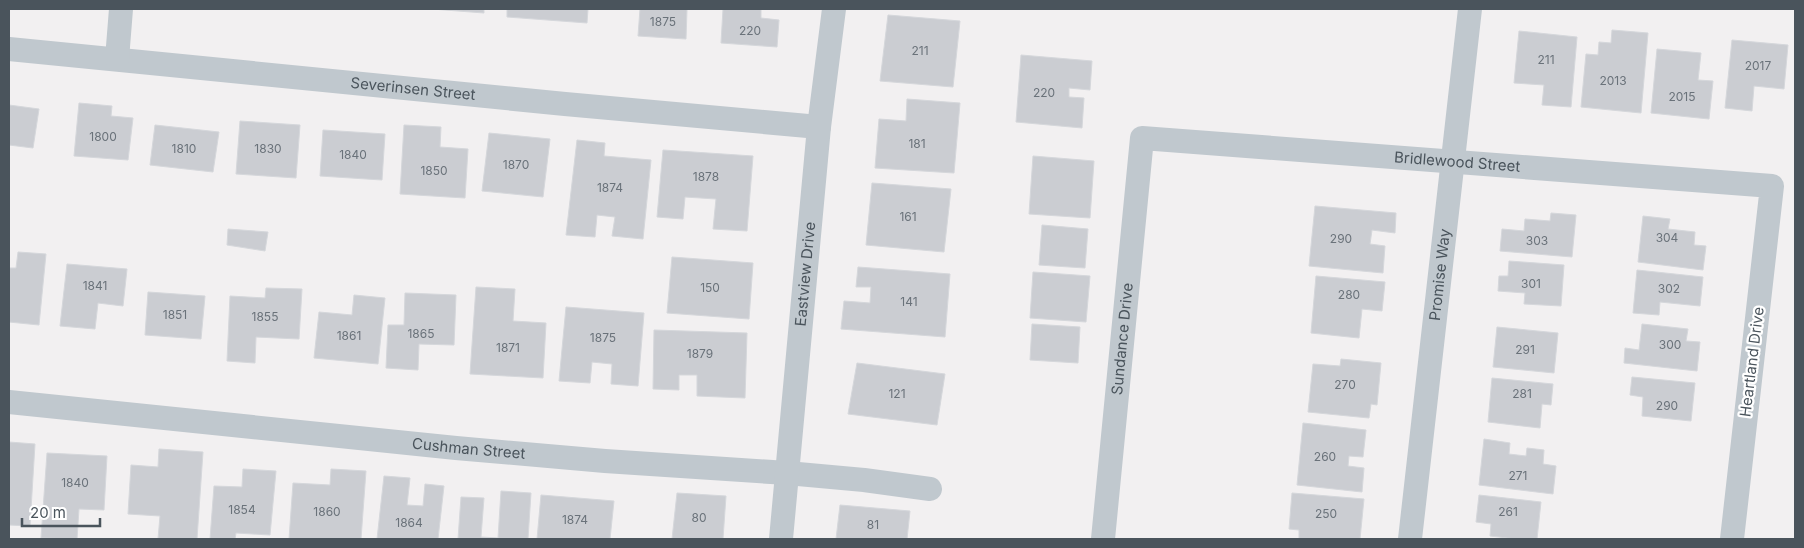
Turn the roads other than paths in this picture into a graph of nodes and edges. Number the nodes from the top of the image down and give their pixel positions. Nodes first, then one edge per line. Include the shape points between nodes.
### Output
1 (121, 9) edge
2 (834, 9) edge
3 (1470, 9) edge
4 (9, 49) edge
5 (117, 59) junction
6 (819, 128) junction
7 (1142, 138) joint
8 (1454, 161) junction
9 (1772, 186) joint
10 (9, 402) edge
11 (787, 473) junction
12 (930, 490) dead end
13 (781, 539) edge
14 (1103, 539) edge
15 (1410, 539) edge
16 (1732, 539) edge

1 - 5 street
2 - 6 street, Eastview Drive
3 - 8 street, Promise Way
4 - 5 street, Severinsen Street
5 - 6 street, Severinsen Street
6 - 11 street, Eastview Drive
7 - 8 street, Bridlewood Street
7 - 14 street, Sundance Drive
8 - 9 street, Bridlewood Street
8 - 15 street, Promise Way
9 - 16 street, Heartland Drive
10 - 11 street, Cushman Street via 456,448
11 - 12 street, Cushman Street
11 - 13 street, Eastview Drive

